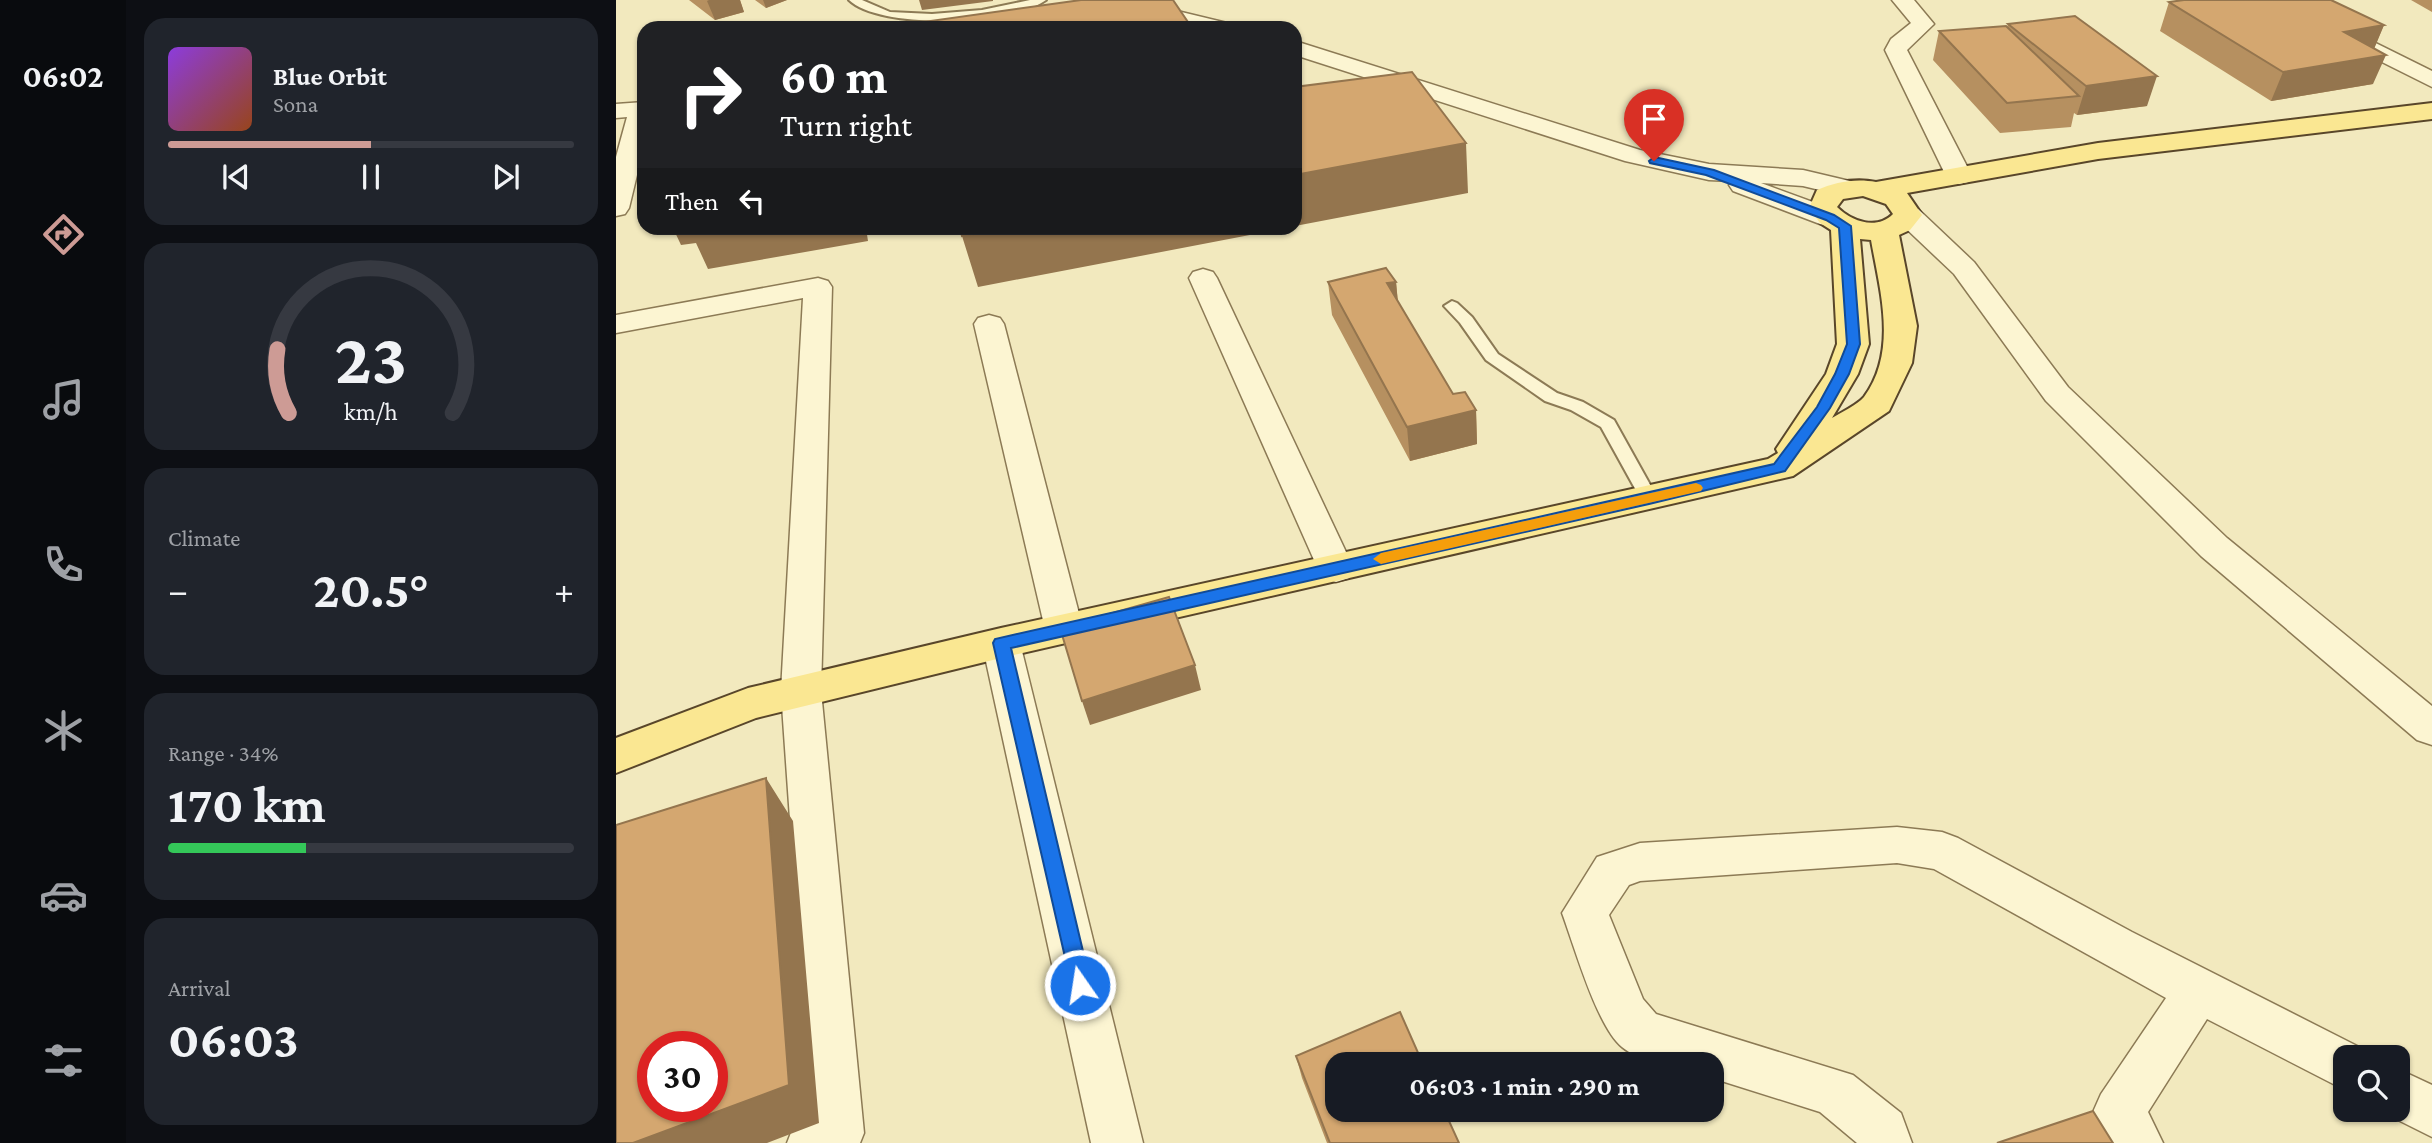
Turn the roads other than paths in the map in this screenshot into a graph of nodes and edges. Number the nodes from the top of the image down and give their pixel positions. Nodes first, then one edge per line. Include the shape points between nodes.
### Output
1 (855, 0) edge
2 (1040, 0) edge
3 (1158, 0) edge
4 (1903, 0) edge
5 (2273, 0) edge
6 (1191, 21) edge
7 (1302, 50) edge
8 (2432, 80) edge
9 (637, 108) edge
10 (616, 111) edge
11 (2432, 111) edge
12 (637, 124) edge
13 (2432, 128) edge
14 (1710, 172) junction
15 (1959, 176) junction
16 (1849, 189) junction
17 (1877, 190) junction
18 (616, 208) edge
19 (1897, 218) junction
20 (1837, 222) junction
21 (1203, 278) dead end
22 (1452, 306) dead end
23 (616, 324) edge
24 (989, 324) dead end
25 (2020, 344) joint
26 (1780, 468) junction
27 (1649, 499) junction
28 (1336, 569) junction
29 (1063, 629) junction
30 (1001, 643) junction
31 (802, 691) junction
32 (2432, 729) edge
33 (616, 757) edge
34 (2199, 990) junction
35 (2333, 1060) edge
36 (2410, 1100) edge
37 (2432, 1112) edge
38 (813, 1143) edge
39 (1117, 1143) edge
40 (1886, 1143) edge
41 (2137, 1143) edge

1 - 2 lane via 875,12 916,18 964,17
3 - 6 street via 1159,13
4 - 15 street via 1923,24 1896,50
5 - 8 street
7 - 14 street via 1634,156
9 - 10 street
11 - 15 main road via 2098,151
12 - 18 street
13 - 19 main road via 1958,190
14 - 16 street via 1803,178
14 - 20 street
15 - 17 main road
16 - 17 main road
16 - 20 main road via 1827,196 1823,202
17 - 19 main road
19 - 20 main road via 1858,230
19 - 25 street via 1949,290
19 - 26 main road via 1901,326 1896,363 1877,404
20 - 26 main road via 1853,344 1824,408
21 - 28 street
22 - 27 lane via 1492,357 1551,397 1608,424
23 - 31 street via 818,287
24 - 29 street
25 - 32 street via 2057,394 2214,547
26 - 27 main road
27 - 28 main road
28 - 29 main road
29 - 30 main road
30 - 31 main road
30 - 39 street
31 - 33 main road via 748,704
31 - 38 street via 838,1133
34 - 35 street
34 - 40 street via 1942,851 1897,845 1640,862 1613,871 1585,913 1625,1014 1640,1032 1835,1092 1883,1131
34 - 41 street via 2119,1112
36 - 37 street

